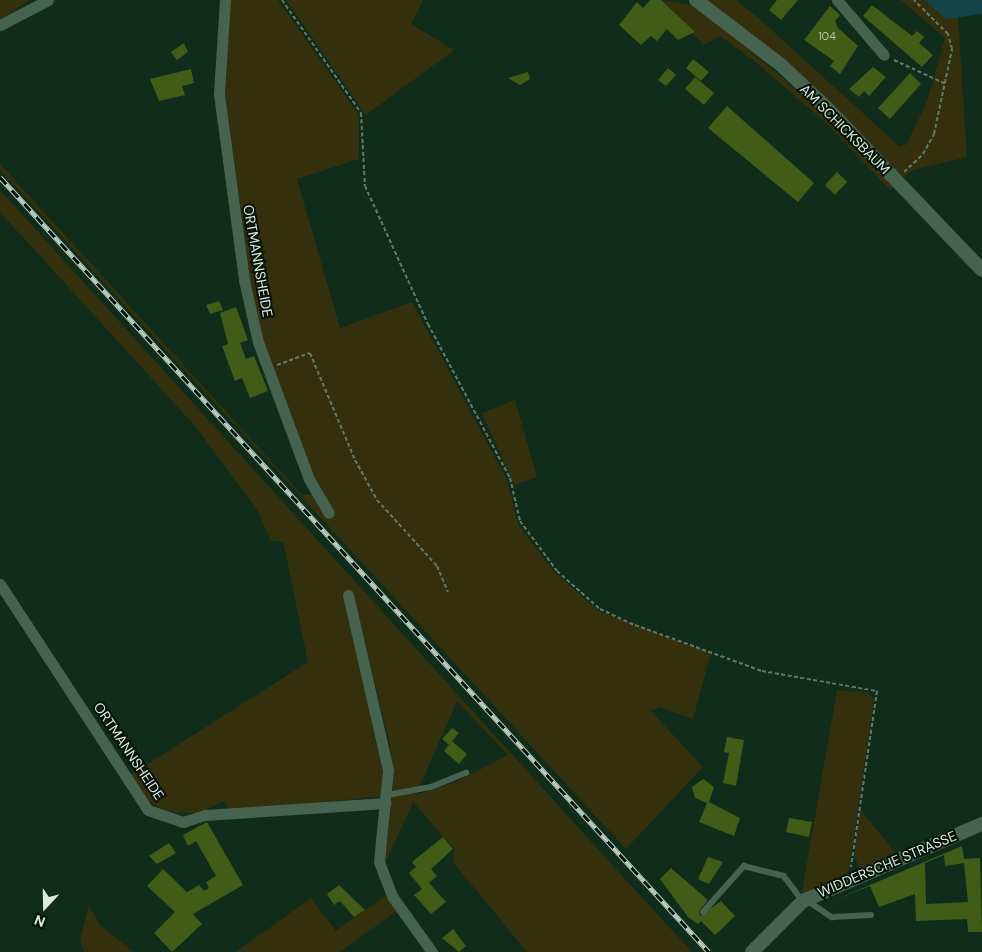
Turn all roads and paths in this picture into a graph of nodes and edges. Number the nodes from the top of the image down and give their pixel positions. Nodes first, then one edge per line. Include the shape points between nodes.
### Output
1 (48, 0) edge
2 (225, 0) edge
3 (282, 0) edge
4 (696, 0) edge
5 (914, 0) edge
6 (840, 1) edge
7 (0, 25) edge
8 (884, 55) joint
9 (946, 84) junction
10 (904, 172) dead end
11 (982, 270) edge
12 (268, 369) junction
13 (329, 514) dead end
14 (0, 584) edge
15 (448, 592) dead end
16 (348, 595) dead end
17 (466, 773) dead end
18 (386, 799) junction
19 (982, 824) edge
20 (851, 877) junction
21 (804, 900) junction
22 (703, 912) dead end
23 (871, 915) dead end
24 (432, 952) edge
25 (752, 952) edge

1 - 7 street
2 - 12 street, ORTMANNSHEIDE via 222,113 244,280
3 - 20 path via 361,112 365,186 428,324 510,478 520,522 557,571 600,608 762,671 877,691
4 - 11 street, AM SCHICKSBAUM via 822,104
5 - 9 path via 948,34 952,49
6 - 8 street
8 - 9 path
9 - 10 path via 934,134 923,154
12 - 13 street, ORTMANNSHEIDE via 309,479
12 - 15 path via 310,352 354,460 377,500 437,566
14 - 18 street, ORTMANNSHEIDE via 148,810 183,822 205,815 230,817
16 - 18 street via 385,753
17 - 18 lane
18 - 24 street via 379,862 385,881
19 - 20 street, WIDDERSCHE STRASSE
20 - 21 street, WIDDERSCHE STRASSE
21 - 22 lane via 784,876 744,866
21 - 23 lane via 832,917
21 - 25 street, WIDDERSCHE STRASSE

